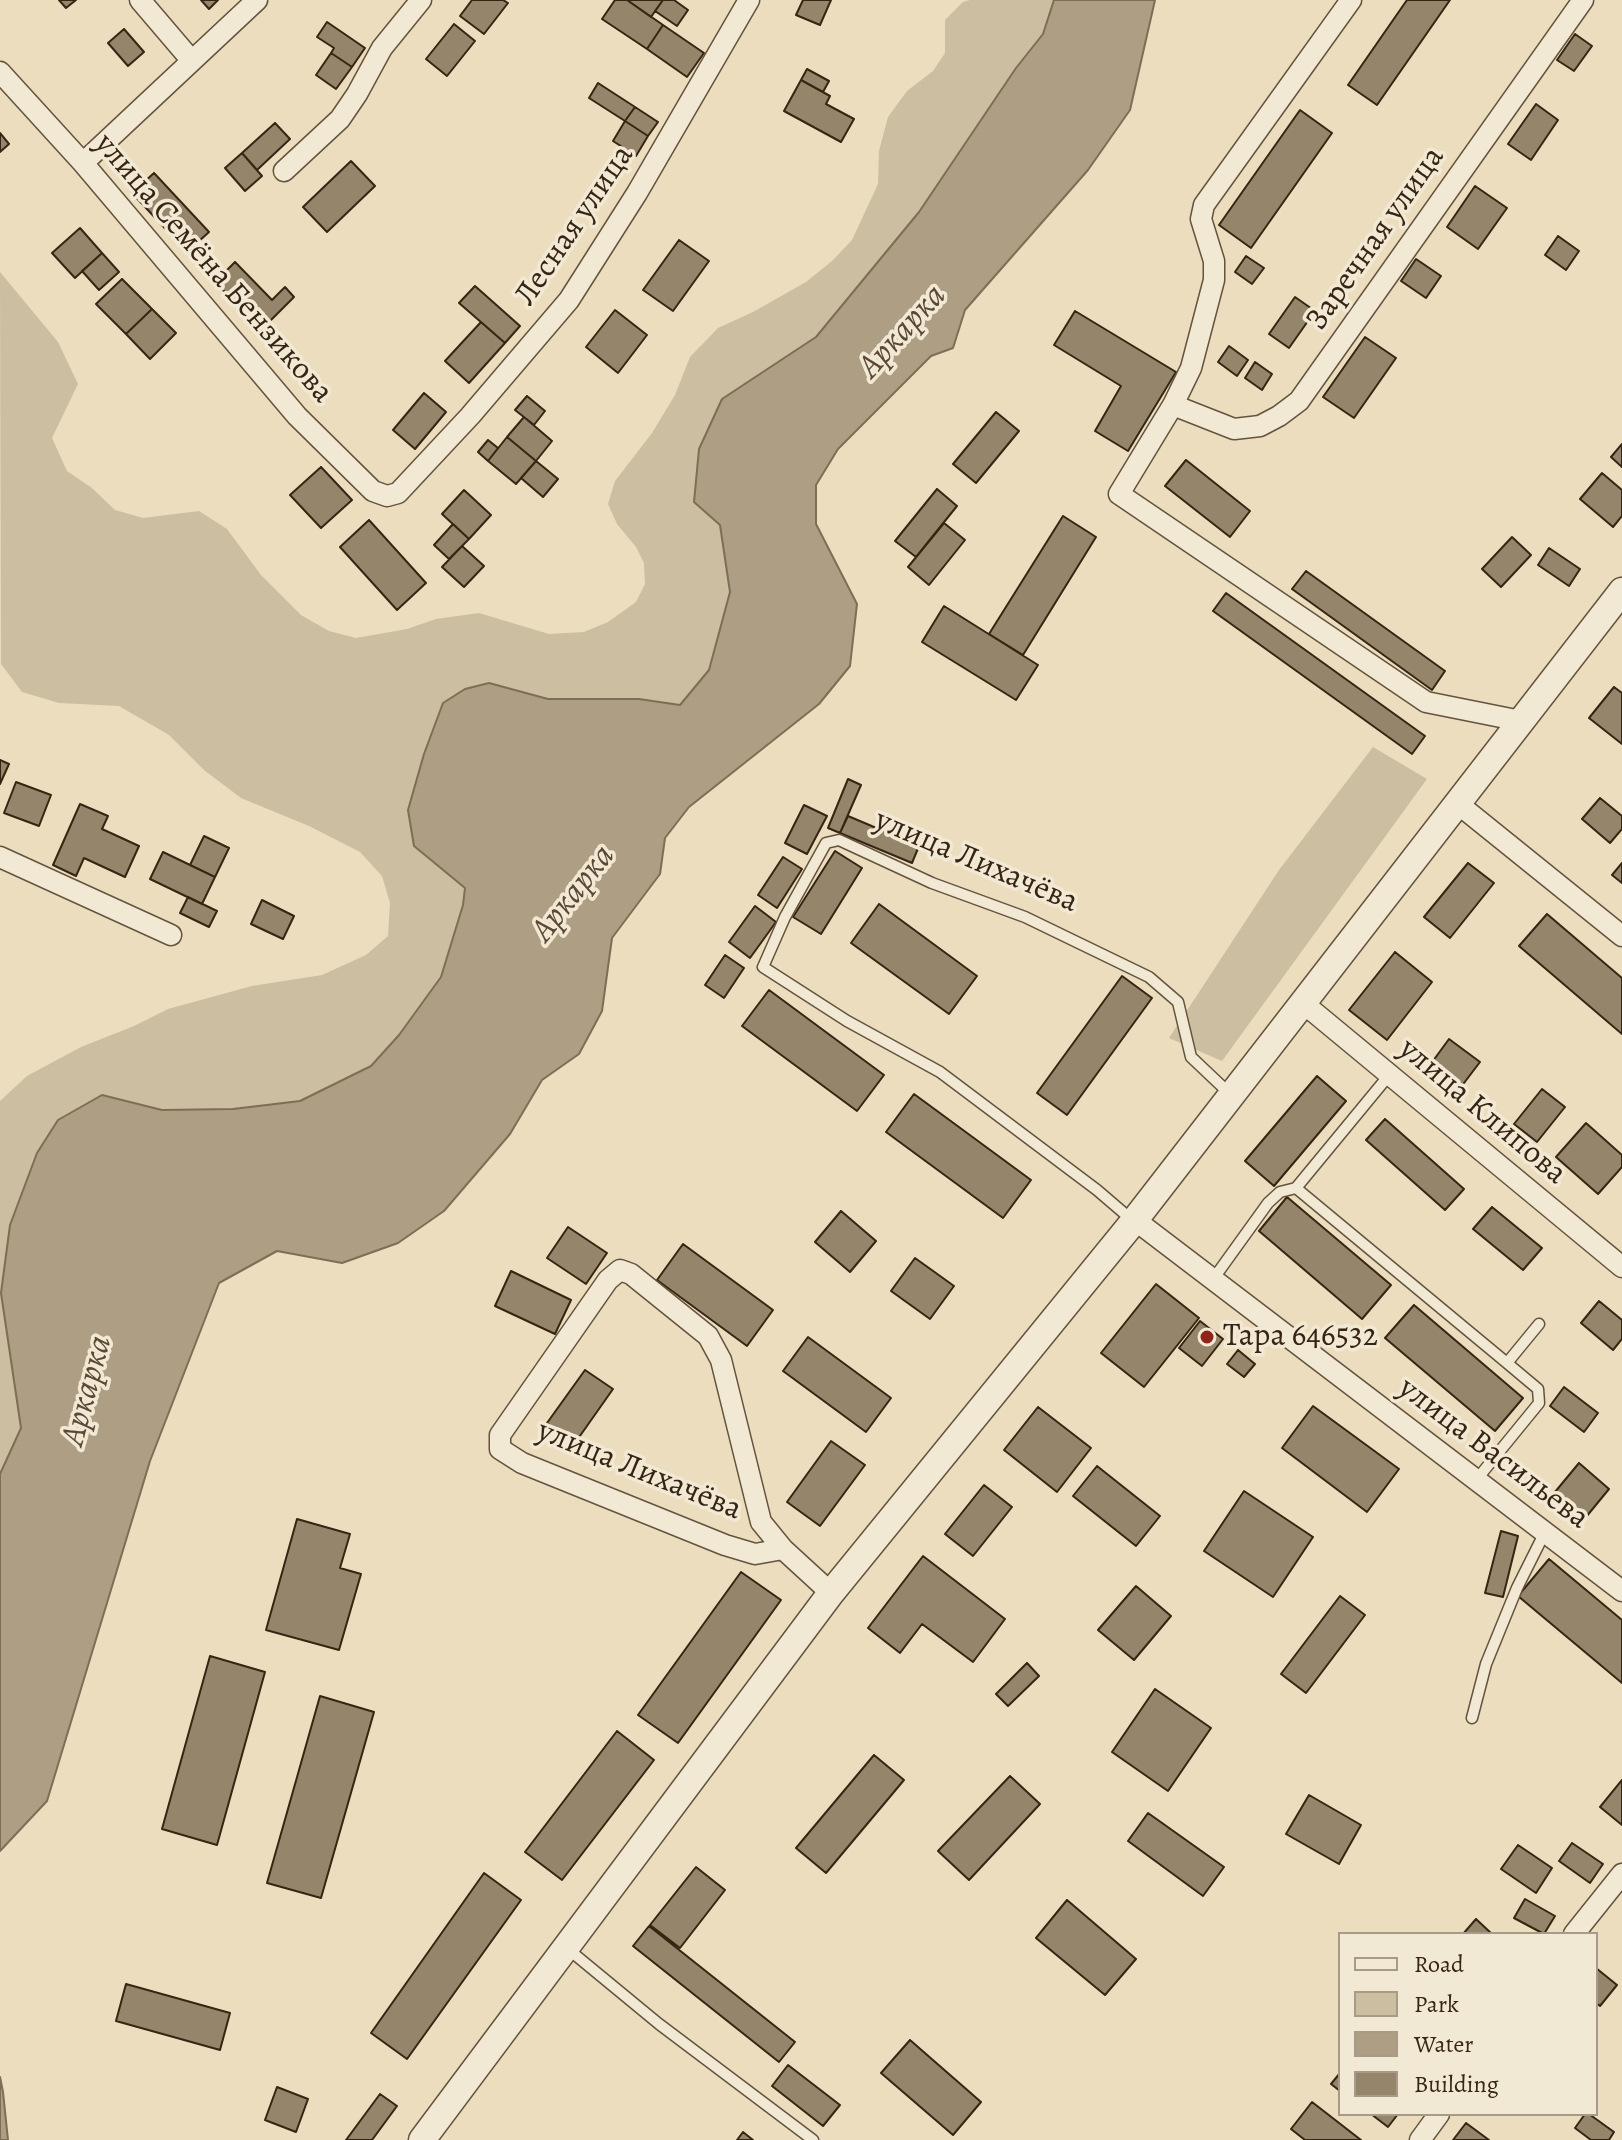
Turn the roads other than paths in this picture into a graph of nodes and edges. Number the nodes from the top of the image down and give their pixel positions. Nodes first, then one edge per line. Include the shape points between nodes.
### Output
1 (140, 0) edge
2 (257, 0) edge
3 (421, 0) edge
4 (749, 0) edge
5 (1351, 0) edge
6 (1583, 0) edge
7 (192, 61) junction
8 (0, 72) edge
9 (83, 163) junction
10 (284, 171) dead end
11 (1173, 405) junction
12 (387, 496) joint
13 (1622, 591) edge
14 (1521, 721) junction
15 (1457, 803) junction
16 (0, 857) edge
17 (171, 935) dead end
18 (1622, 936) edge
19 (1303, 1003) junction
20 (1390, 1074) junction
21 (1231, 1095) junction
22 (1296, 1188) junction
23 (1134, 1220) junction
24 (1622, 1267) edge
25 (1214, 1278) junction
26 (1539, 1324) dead end
27 (1507, 1363) junction
28 (1477, 1479) junction
29 (1545, 1532) junction
30 (783, 1549) junction
31 (1622, 1591) edge
32 (831, 1593) junction
33 (1472, 1718) dead end
34 (1622, 1874) edge
35 (1576, 1932) edge
36 (566, 1948) junction
37 (1438, 2116) edge
38 (422, 2140) edge
39 (813, 2140) edge
40 (1420, 2140) edge

1 - 7 street
2 - 7 street
3 - 10 street via 382,48 340,119
4 - 12 street, Лесная улица via 569,300 470,416 398,493
5 - 11 street via 1204,205 1201,219 1214,280 1191,368
6 - 11 street, Заречная улица via 1299,401 1260,426 1234,429
7 - 9 street
8 - 9 street, улица Семёна Бензикова
9 - 12 street, улица Семёна Бензикова via 297,416 373,491
11 - 14 street via 1119,494 1426,702
13 - 14 street
14 - 15 street
15 - 18 street
15 - 19 street
16 - 17 street
19 - 20 street, улица Клипова
19 - 21 street
20 - 22 lane
20 - 24 street, улица Клипова
21 - 23 street
21 - 23 lane, улица Лихачёва via 1191,1057 1178,1002 1149,977 1025,917 932,883 839,840 826,843 763,967 940,1072
22 - 25 lane via 1280,1192 1268,1203
22 - 27 lane
23 - 25 street, улица Васильева
23 - 32 street
25 - 28 street, улица Васильева
26 - 27 lane
27 - 28 lane via 1538,1389 1539,1403
28 - 29 street, улица Васильева
29 - 31 street, улица Васильева
29 - 33 lane via 1486,1664
30 - 30 street, улица Лихачёва via 761,1522 721,1360 708,1336 620,1270 500,1435 500,1449 522,1463 725,1545 755,1554
30 - 32 street, улица Лихачёва
32 - 36 street
34 - 35 street
36 - 38 street
36 - 39 lane
37 - 40 street

